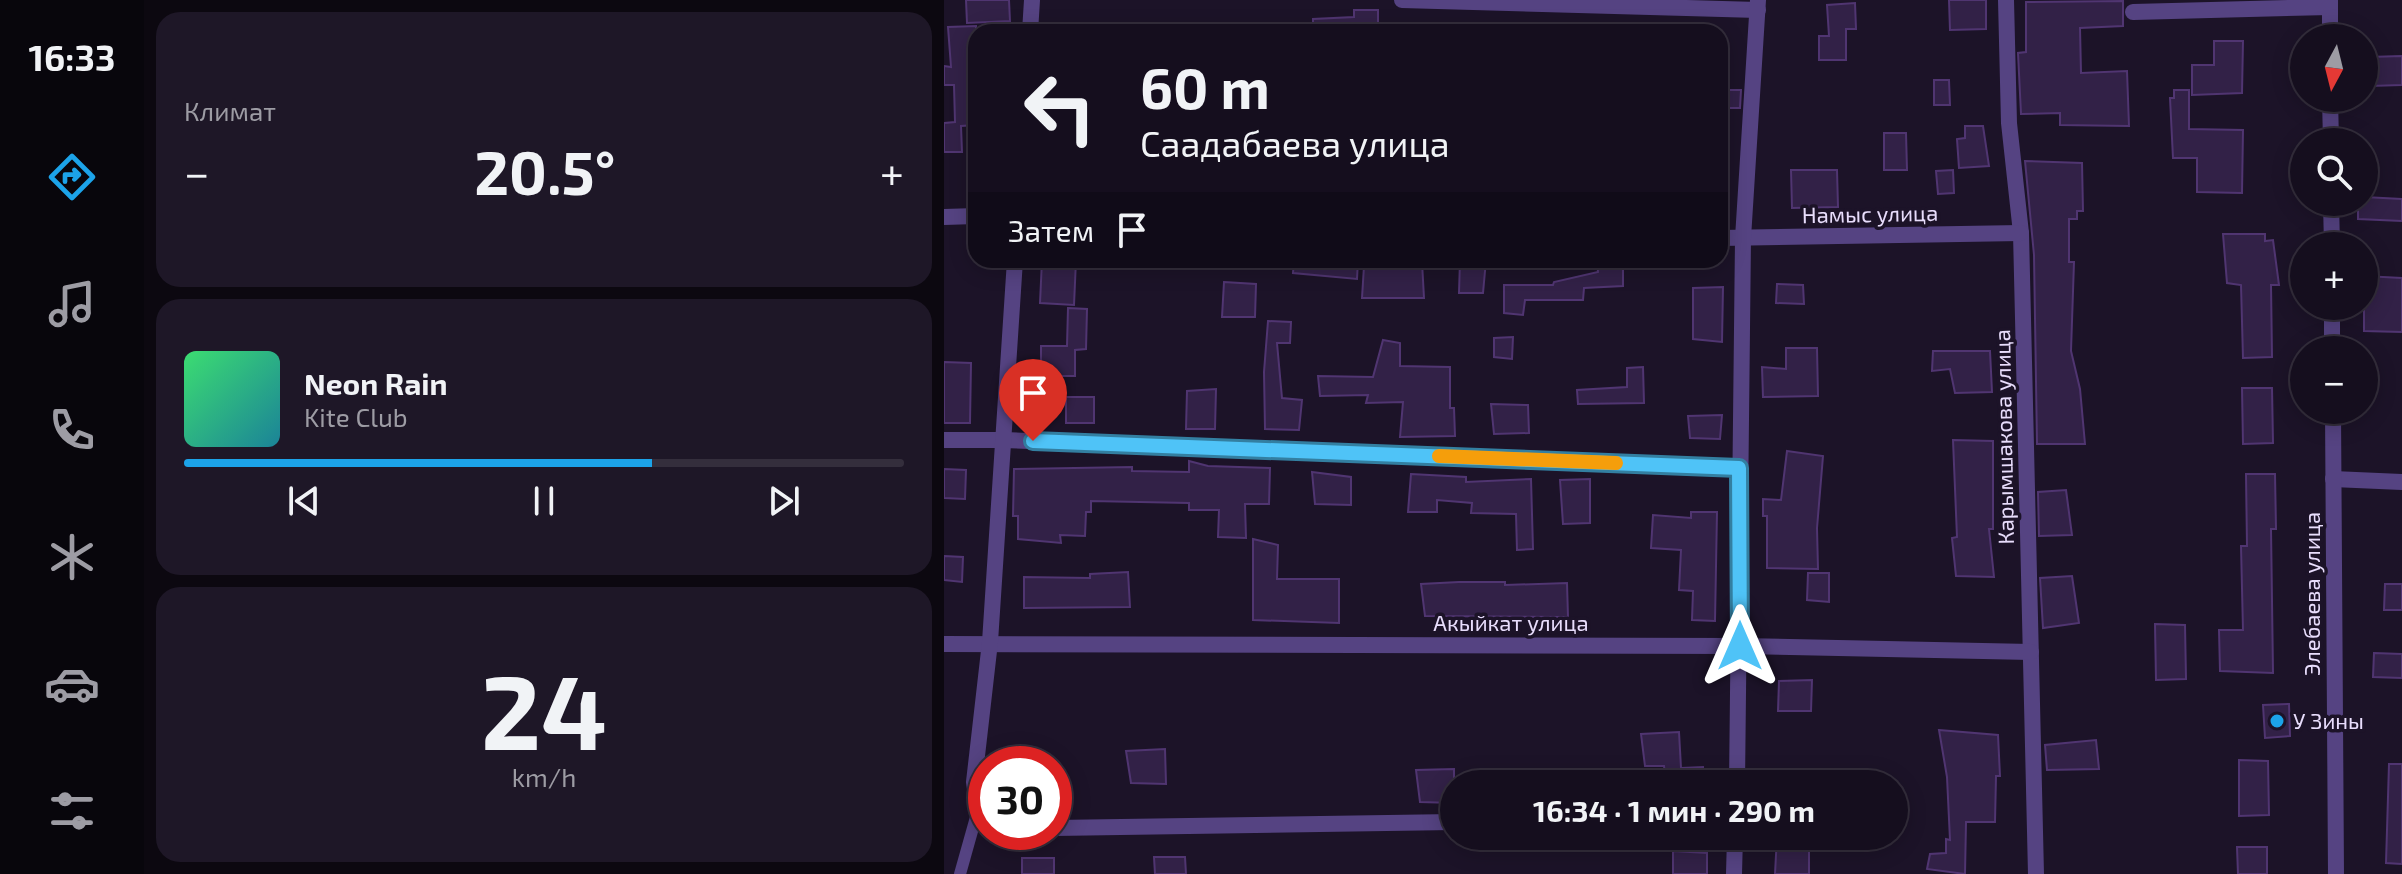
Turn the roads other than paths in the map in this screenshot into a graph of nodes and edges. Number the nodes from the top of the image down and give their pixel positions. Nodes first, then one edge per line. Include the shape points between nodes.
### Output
1 (1032, 0) edge
2 (1402, 0) edge
3 (2006, 0) edge
4 (2330, 3) edge
5 (1758, 5) edge
6 (2133, 12) dead end
7 (1030, 24) edge
8 (2330, 24) edge
9 (968, 216) edge
10 (944, 217) edge
11 (2021, 233) junction
12 (1728, 238) edge
13 (1743, 238) junction
14 (1014, 268) edge
15 (2333, 424) edge
16 (944, 440) edge
17 (1003, 440) junction
18 (1739, 468) junction
19 (2333, 479) junction
20 (2402, 482) edge
21 (990, 642) junction
22 (944, 644) edge
23 (1740, 646) junction
24 (2031, 652) junction
25 (978, 746) edge
26 (1737, 770) edge
27 (1440, 822) edge
28 (1072, 828) edge
29 (969, 850) edge
30 (1735, 850) edge
31 (960, 874) edge
32 (1734, 874) edge
33 (2036, 874) edge
34 (2336, 874) edge

1 - 7 street
2 - 5 street
3 - 11 street, Карымшакова улица via 2009,123
4 - 6 street
4 - 8 street
5 - 13 street
9 - 10 street
11 - 13 street, Намыс улица
11 - 24 street, Карымшакова улица
12 - 13 street, Намыс улица
13 - 18 street
14 - 17 street
15 - 19 street, Элебаева улица
16 - 17 street
17 - 18 street
17 - 21 street
18 - 23 street
19 - 20 street
19 - 34 street, Элебаева улица
21 - 22 street, Акыйкат улица
21 - 23 street, Акыйкат улица
21 - 25 street
23 - 24 street, Акыйкат улица
23 - 26 street
24 - 33 street, Карымшакова улица
27 - 28 street
29 - 31 lane
30 - 32 street

